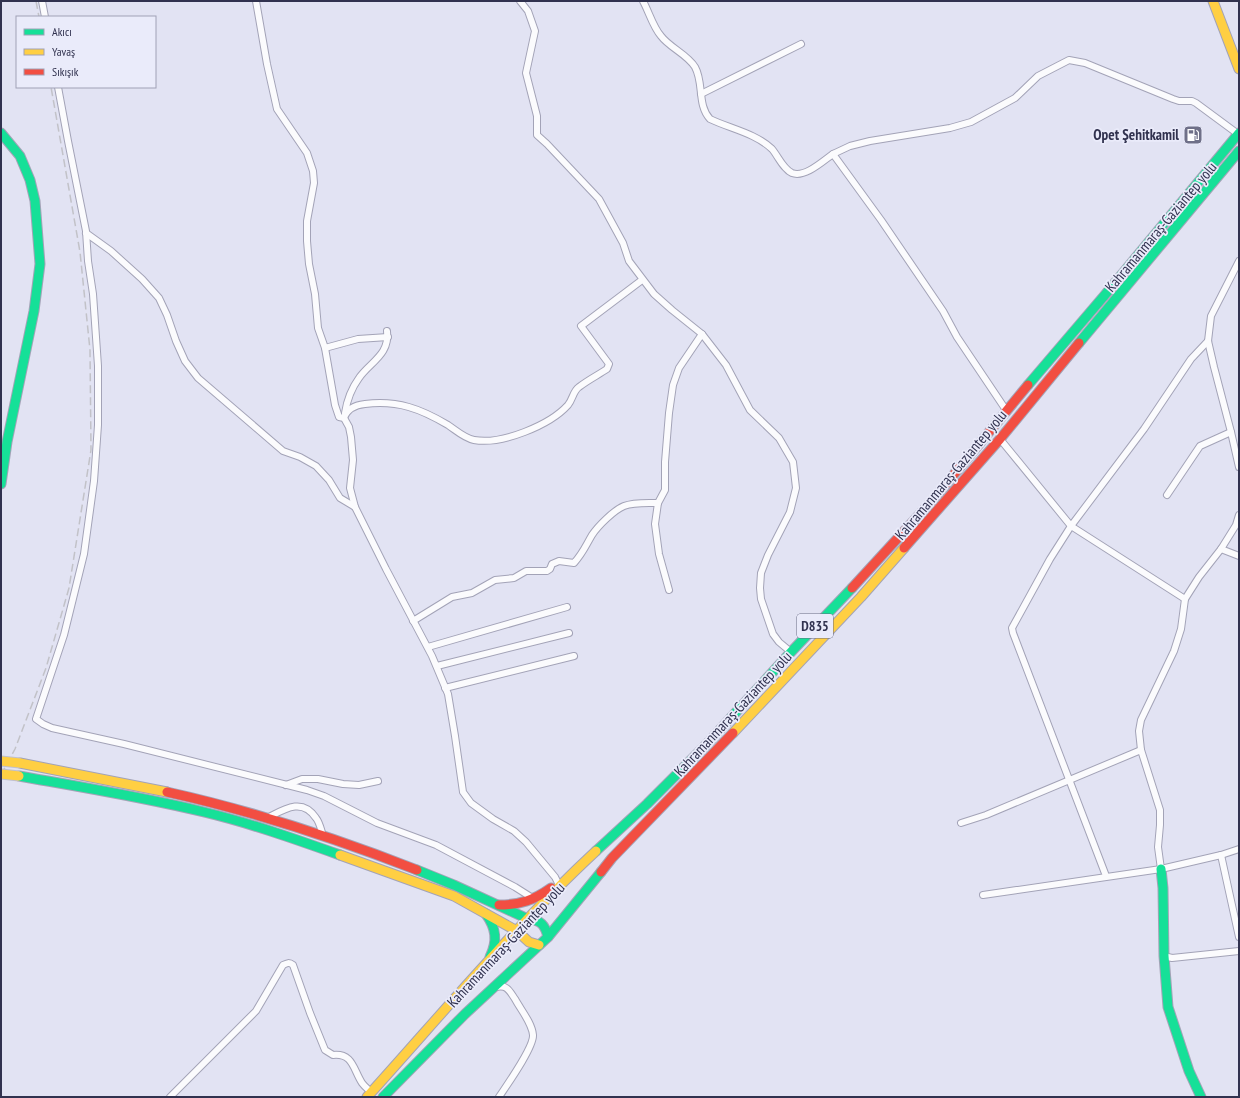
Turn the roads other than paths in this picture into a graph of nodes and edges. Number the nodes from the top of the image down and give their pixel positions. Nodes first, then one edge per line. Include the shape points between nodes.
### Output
1 (42, 1) edge
2 (256, 1) edge
3 (520, 1) edge
4 (643, 1) edge
5 (1213, 1) edge
6 (45, 16) edge
7 (801, 44) dead end
8 (1239, 69) edge
9 (58, 88) edge
10 (701, 94) junction
11 (1, 133) edge
12 (1239, 133) edge
13 (833, 154) junction
14 (1238, 155) edge
15 (86, 232) junction
16 (1239, 262) edge
17 (642, 280) junction
18 (702, 334) junction
19 (1208, 341) junction
20 (325, 348) junction
21 (1006, 410) junction
22 (345, 416) junction
23 (1232, 433) junction
24 (1239, 433) edge
25 (1000, 439) junction
26 (1239, 467) edge
27 (1, 484) edge
28 (1167, 495) dead end
29 (658, 503) junction
30 (355, 507) junction
31 (1239, 515) edge
32 (1071, 526) junction
33 (1221, 549) junction
34 (1239, 556) edge
35 (669, 590) dead end
36 (1185, 600) junction
37 (567, 607) dead end
38 (413, 621) junction
39 (569, 633) dead end
40 (428, 647) junction
41 (791, 652) junction
42 (574, 656) dead end
43 (436, 666) junction
44 (445, 688) junction
45 (1141, 750) junction
46 (1, 762) edge
47 (1, 774) edge
48 (1069, 780) junction
49 (378, 781) dead end
50 (286, 785) junction
51 (268, 818) junction
52 (961, 823) dead end
53 (323, 836) junction
54 (1239, 849) edge
55 (1221, 855) junction
56 (580, 865) junction
57 (1161, 869) junction
58 (1106, 876) junction
59 (558, 883) junction
60 (983, 895) dead end
61 (534, 899) junction
62 (496, 905) junction
63 (483, 911) junction
64 (528, 919) junction
65 (517, 931) junction
66 (548, 937) junction
67 (1239, 937) edge
68 (539, 945) junction
69 (1239, 951) edge
70 (1164, 956) junction
71 (486, 964) junction
72 (514, 969) junction
73 (493, 988) junction
74 (510, 991) junction
75 (369, 1095) edge
76 (170, 1097) edge
77 (383, 1097) edge
78 (499, 1097) edge
79 (1201, 1097) edge

1 - 6 street
2 - 20 street via 277,109 307,153 313,171 314,183 307,220 307,241 318,328
3 - 17 street via 528,11 535,31 526,73 537,116 537,135 599,199 623,243 629,261
4 - 10 street via 660,35 695,67
5 - 8 main road
7 - 10 street
9 - 15 street
10 - 13 street via 703,108 710,119 762,142 792,173 806,173
11 - 27 main road via 20,156 30,180 35,201 40,264 34,311
12 - 13 street via 1192,101 1179,101 1085,63 1069,60 1038,76 1015,98 970,122 950,128 870,141
12 - 21 main road, Kahramanmaraş-Gaziantep yolu / D835
13 - 21 street via 943,311 957,337
14 - 25 main road, Kahramanmaraş-Gaziantep yolu / D835
15 - 30 street via 142,279 159,298 185,362 198,378 283,451 316,466 340,498
15 - 50 street via 98,366 98,425 94,481 84,554 64,635 36,719 52,728
16 - 19 street via 1211,316
17 - 18 street via 654,294
17 - 22 street via 581,326 609,364 607,369 578,387 569,404 547,421 525,432 497,440 474,440 422,411 409,406 382,402 356,405
18 - 29 street via 679,368 673,385 665,490
18 - 41 street via 726,365 750,410 779,438 793,462 796,488 790,512 768,555 761,573 760,588 761,599 773,634
19 - 23 street
19 - 32 street via 1191,359 1144,429
20 - 22 street via 335,405 339,417
20 - 22 street via 387,334 383,353 359,377 347,400
21 - 41 main road, Kahramanmaraş-Gaziantep yolu / D835 via 931,502
22 - 30 street via 350,427 353,460 350,488
23 - 24 street
23 - 26 street
23 - 28 street via 1200,446
25 - 32 street
25 - 66 main road, Kahramanmaraş-Gaziantep yolu / D835 via 861,597 612,858
29 - 35 street via 655,524 659,554
29 - 38 street via 624,506 593,534 583,553 574,563 559,561 552,564 547,571 526,571 514,578 495,580 472,593 452,598
30 - 38 street
31 - 33 street via 1236,525
32 - 36 street
32 - 48 street via 1012,628
33 - 34 street
33 - 36 street
36 - 45 street via 1181,629 1174,651 1141,720
37 - 40 street
38 - 40 street
39 - 43 street
40 - 43 street
41 - 56 main road, Kahramanmaraş-Gaziantep yolu / D835 via 706,745 647,804
42 - 44 street
43 - 44 street
44 - 59 street via 456,736 463,792 471,803 514,831 526,842
45 - 48 street
45 - 57 street via 1160,810 1158,848
46 - 51 main road, bridge via 20,763 144,786 208,800
47 - 63 main road, bridge via 142,798 213,815 286,836 379,868 454,896
48 - 52 street
48 - 58 street
49 - 50 street via 359,785 318,779
50 - 61 street via 324,796 376,823 436,845
51 - 53 main road
51 - 53 street via 295,806 305,807 316,818
53 - 62 main road via 444,881
54 - 55 street
55 - 57 street
55 - 67 street
56 - 59 main road
56 - 64 main road, Kahramanmaraş-Gaziantep yolu / D835
57 - 58 street
57 - 70 main road
58 - 60 street
59 - 61 main road
61 - 62 main road via 512,905
62 - 64 main road
63 - 65 main road
63 - 71 main road via 496,931 496,942
64 - 65 main road, Kahramanmaraş-Gaziantep yolu / D835
64 - 66 main road via 542,921
65 - 68 main road via 531,944
65 - 71 main road, Kahramanmaraş-Gaziantep yolu / D835
66 - 68 main road, Kahramanmaraş-Gaziantep yolu / D835
68 - 72 main road, Kahramanmaraş-Gaziantep yolu / D835
69 - 70 street via 1172,958
70 - 79 main road via 1168,1007 1189,1071
71 - 75 main road, Kahramanmaraş-Gaziantep yolu / D835
72 - 73 main road, Kahramanmaraş-Gaziantep yolu / D835
72 - 74 street via 510,977
73 - 74 street via 501,986
73 - 77 main road, Kahramanmaraş-Gaziantep yolu / D835
74 - 78 street via 533,1035 531,1045
75 - 76 street via 347,1058 341,1054 332,1055 326,1050 293,966 287,963 283,965 256,1011

